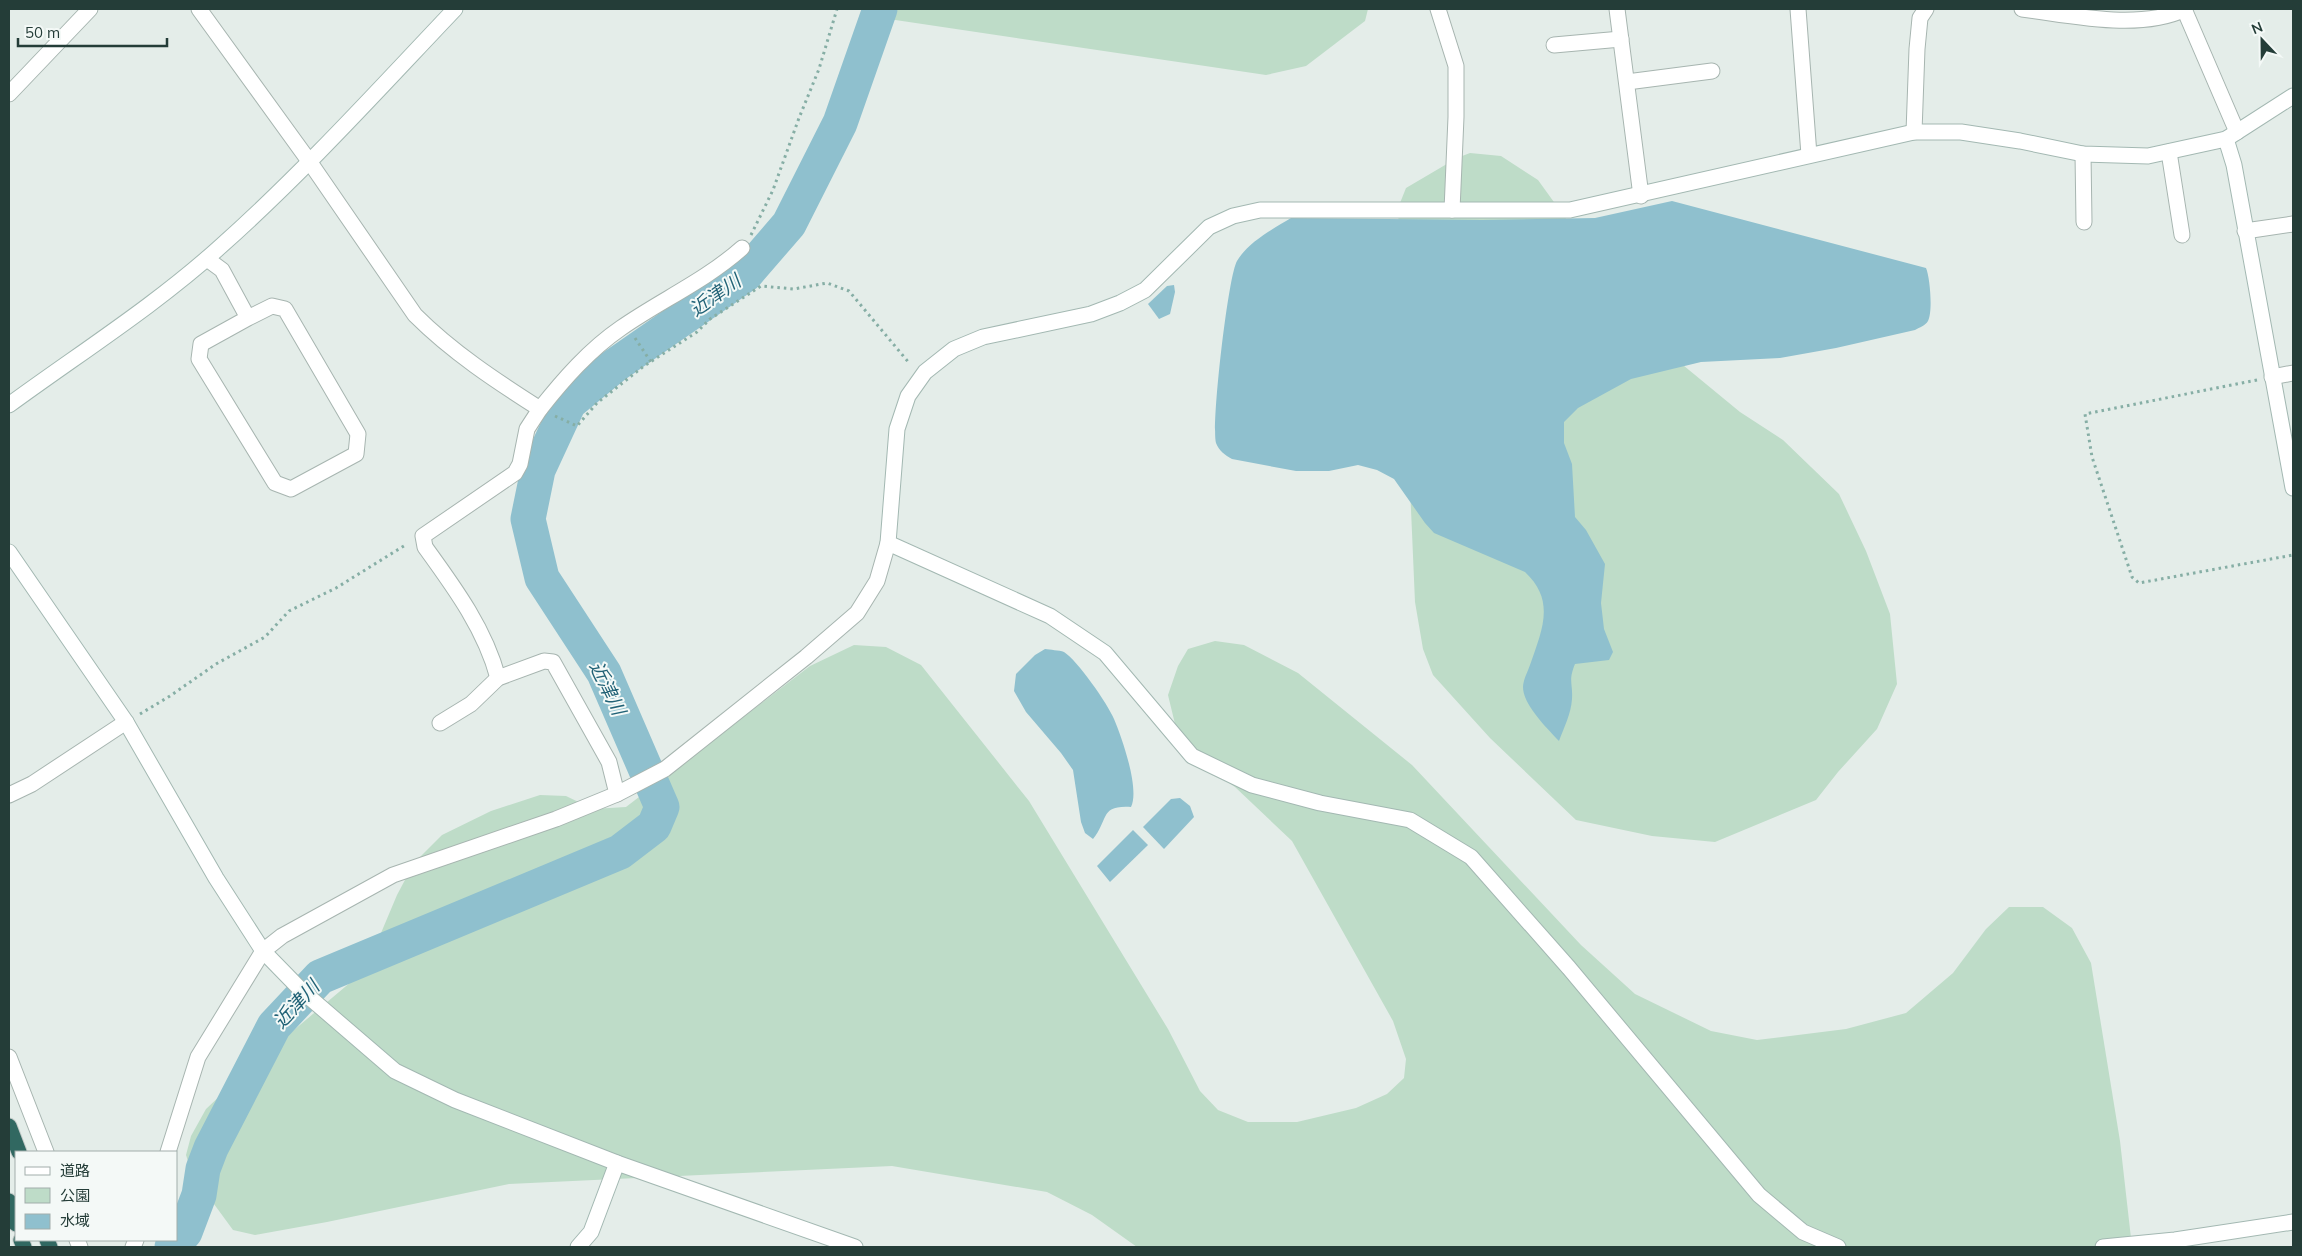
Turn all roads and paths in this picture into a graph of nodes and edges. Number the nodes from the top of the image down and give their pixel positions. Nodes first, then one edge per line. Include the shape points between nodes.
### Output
1 (90, 9) edge
2 (199, 9) edge
3 (455, 9) edge
4 (837, 9) edge
5 (1438, 9) edge
6 (1617, 9) edge
7 (1798, 9) edge
8 (1926, 9) edge
9 (2022, 9) edge
10 (2185, 9) edge
11 (1621, 39) junction
12 (1554, 45) dead end
13 (1712, 71) dead end
14 (1627, 82) junction
15 (9, 94) edge
16 (2293, 96) edge
17 (1914, 132) junction
18 (2232, 135) junction
19 (2169, 152) junction
20 (2083, 154) junction
21 (1808, 155) junction
22 (309, 161) junction
23 (1641, 196) junction
24 (1452, 210) junction
25 (2084, 222) dead end
26 (2293, 224) edge
27 (2245, 231) junction
28 (2182, 235) dead end
29 (742, 248) joint
30 (207, 259) junction
31 (248, 318) junction
32 (632, 333) dead end
33 (651, 361) junction
34 (2293, 372) edge
35 (2272, 377) junction
36 (921, 378) junction
37 (9, 405) edge
38 (545, 412) junction
39 (2293, 488) edge
40 (423, 536) junction
41 (888, 544) junction
42 (9, 552) edge
43 (2293, 555) edge
44 (498, 678) junction
45 (126, 722) junction
46 (440, 723) dead end
47 (617, 794) junction
48 (9, 795) edge
49 (263, 951) junction
50 (9, 1057) edge
51 (9, 1126) edge
52 (19, 1151) edge
53 (46, 1151) edge
54 (168, 1151) edge
55 (617, 1163) junction
56 (9, 1200) edge
57 (15, 1221) edge
58 (2293, 1222) edge
59 (578, 1247) edge
60 (855, 1247) edge
61 (1838, 1247) edge
62 (2103, 1247) edge

1 - 15 street
2 - 22 street
3 - 22 street
4 - 29 path via 819,70 773,190
5 - 24 street via 1456,66
6 - 11 street
7 - 21 street
8 - 17 street via 1920,18 1918,33
9 - 10 street via 2106,19 2150,18
10 - 18 street
11 - 12 street
11 - 14 street
13 - 14 street
14 - 23 street
16 - 18 street
17 - 20 street via 1960,132
17 - 21 street
18 - 19 street
18 - 27 street
19 - 20 street via 2148,156
19 - 28 street
20 - 25 street
21 - 23 street
22 - 30 street
22 - 38 street via 415,315 435,335 490,377
23 - 24 street via 1570,210
24 - 36 street via 1260,210 1233,216 1209,227 1145,290 1120,303 1091,314 983,337 954,349 924,372
26 - 27 street
27 - 35 street
29 - 38 street via 722,266 620,328 560,384
30 - 31 street via 222,270
30 - 37 street
31 - 31 street via 201,344 199,359 275,483 291,489 356,454 358,434 285,309 272,306
32 - 33 path
33 - 36 path via 761,286 794,289 827,283 849,291
33 - 38 path via 597,403 577,426
34 - 35 street
35 - 39 street
35 - 43 path via 2085,414 2092,457 2132,577 2139,583
36 - 41 street via 908,396 897,429
38 - 40 street via 528,429 515,473
40 - 44 street via 425,547 464,601
40 - 45 path via 336,588 289,611 265,637 216,664
41 - 47 street via 877,581 857,613 665,769
41 - 61 street via 1050,616 1106,654 1192,756 1252,785 1320,803 1410,820 1471,857 1569,968 1759,1195 1804,1232
42 - 45 street
44 - 46 street via 471,704
44 - 47 street via 544,661 553,662 609,762
45 - 48 street via 32,784
45 - 49 street via 216,878
47 - 49 street via 556,819 393,875 282,936
49 - 54 street via 198,1057
49 - 55 street via 302,991 395,1070 421,1085
50 - 53 street
51 - 52 highway
55 - 59 street via 591,1232
55 - 60 street
56 - 57 highway
58 - 62 street

